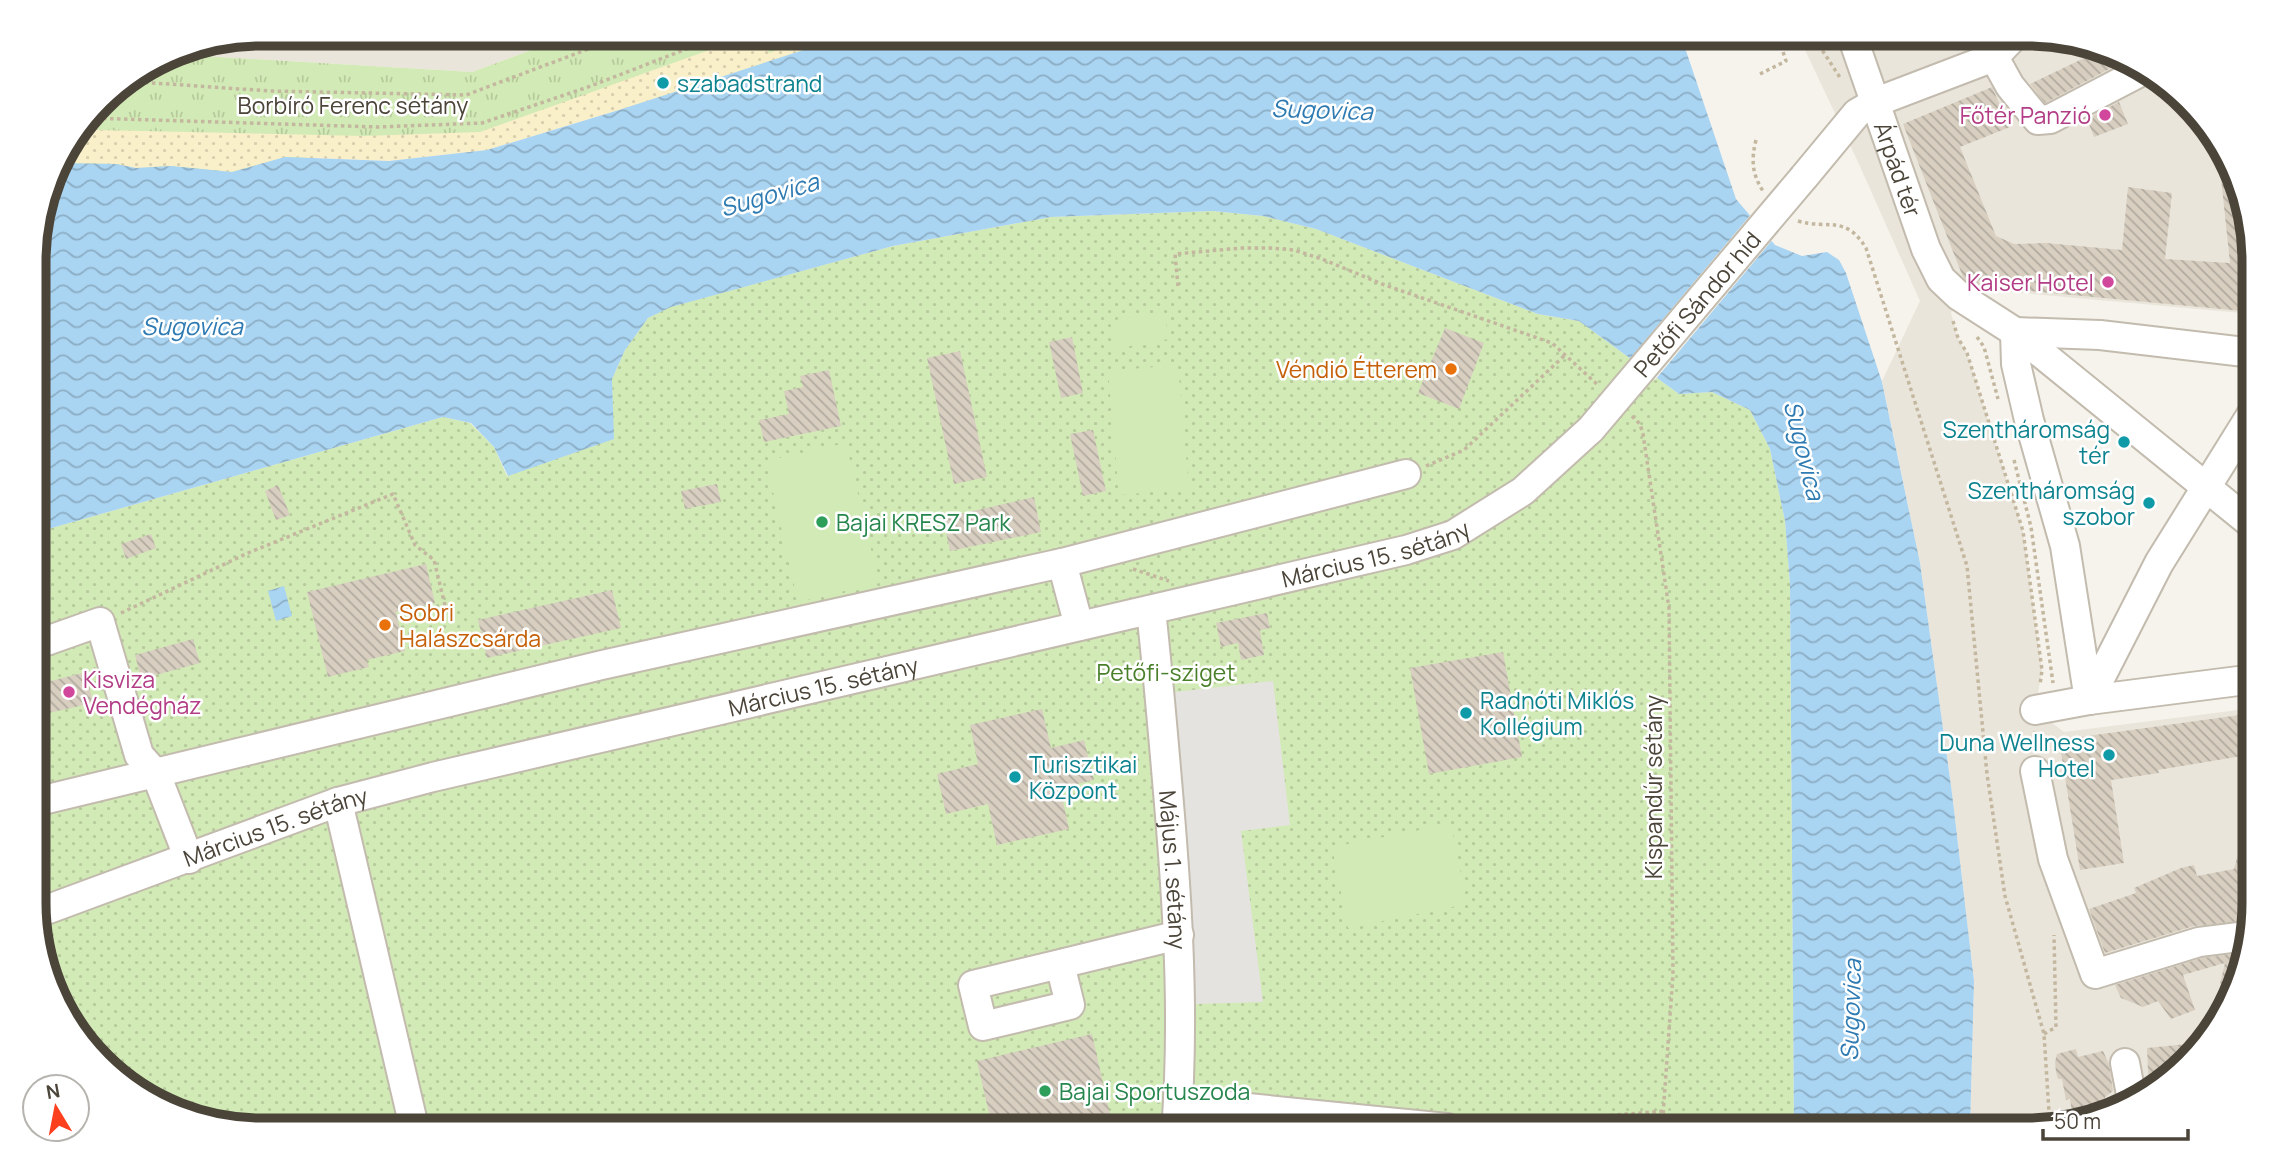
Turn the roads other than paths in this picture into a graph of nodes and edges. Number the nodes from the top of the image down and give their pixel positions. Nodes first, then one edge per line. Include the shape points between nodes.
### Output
1 (1856, 46) edge
2 (2005, 46) edge
3 (1994, 57) junction
4 (2135, 75) edge
5 (1876, 102) junction
6 (2015, 332) junction
7 (2242, 352) edge
8 (1591, 429) joint
9 (2242, 430) edge
10 (1406, 474) road end
11 (2206, 489) junction
12 (2242, 517) edge
13 (1062, 562) junction
14 (1151, 610) junction
15 (1079, 626) junction
16 (46, 641) edge
17 (2242, 681) edge
18 (2089, 700) junction
19 (2035, 710) road end
20 (2035, 771) road end
21 (156, 774) junction
22 (46, 799) edge
23 (338, 802) junction
24 (189, 859) junction
25 (46, 910) edge
26 (1179, 935) junction
27 (2240, 937) edge
28 (1060, 964) dead end
29 (2125, 1063) dead end
30 (2130, 1092) edge
31 (1178, 1101) junction
32 (412, 1118) edge
33 (1176, 1118) edge
34 (1347, 1118) edge

1 - 5 street, Árpád tér
2 - 3 street
3 - 4 street via 2038,120 2050,119
3 - 5 street, Petőfi Sándor híd
5 - 6 street, Árpád tér via 1926,249 1957,309
5 - 8 street, Petőfi Sándor híd, bridge via 1857,113
6 - 7 street via 2100,335
6 - 11 street
6 - 18 street via 2023,398 2065,546
8 - 14 street, Március 15. sétány via 1523,491 1453,535
9 - 11 street
10 - 13 street
11 - 12 street
11 - 18 street via 2159,563
13 - 15 street
13 - 21 street via 576,672
14 - 15 street, Március 15. sétány
14 - 26 street, Május 1. sétány
15 - 23 street, Március 15. sétány
16 - 21 street via 100,622 139,755
17 - 18 street
18 - 19 street
20 - 27 street via 2053,859 2095,974 2199,942
21 - 22 street
21 - 24 street
23 - 24 street, Március 15. sétány
23 - 32 street
24 - 25 street, Március 15. sétány
26 - 28 street
26 - 31 street, Május 1. sétány
29 - 30 street
31 - 33 street, Május 1. sétány
31 - 34 street

